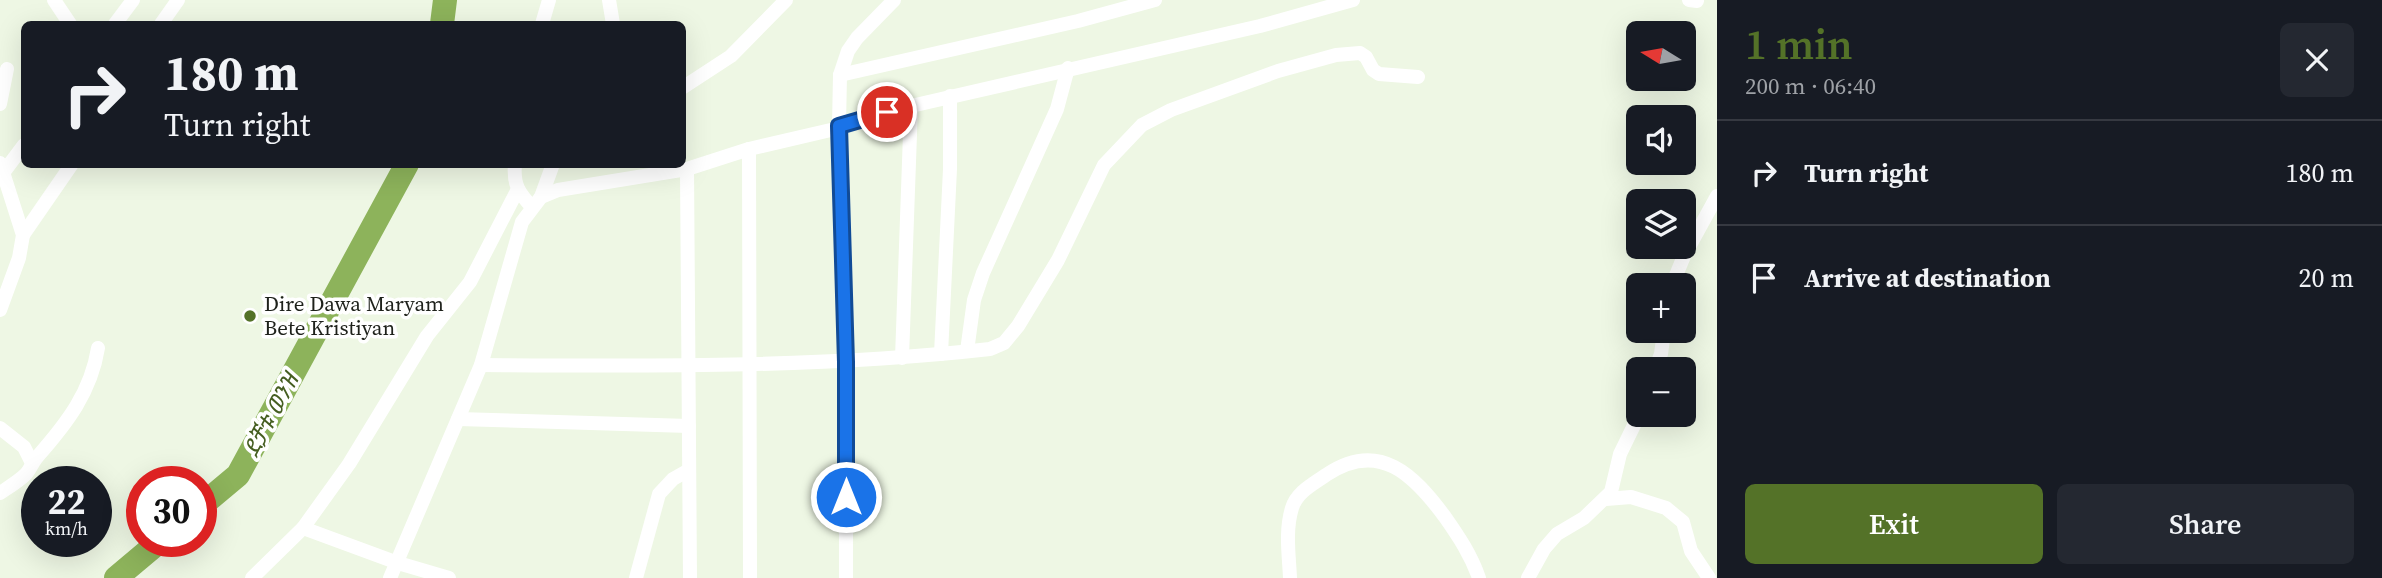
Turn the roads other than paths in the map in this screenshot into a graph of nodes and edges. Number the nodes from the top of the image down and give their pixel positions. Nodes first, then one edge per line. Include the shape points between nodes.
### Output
1 (54, 0) edge
2 (132, 0) edge
3 (178, 0) edge
4 (549, 0) edge
5 (609, 0) edge
6 (786, 0) edge
7 (894, 0) edge
8 (1155, 0) edge
9 (1349, 0) edge
10 (67, 21) edge
11 (117, 21) edge
12 (163, 21) edge
13 (543, 21) edge
14 (612, 21) edge
15 (1068, 68) junction
16 (7, 69) dead end
17 (840, 75) junction
18 (1418, 76) dead end
19 (686, 85) edge
20 (950, 96) junction
21 (0, 104) edge
22 (911, 106) junction
23 (839, 126) junction
24 (21, 148) edge
25 (749, 149) junction
26 (1, 168) edge
27 (69, 168) edge
28 (515, 168) edge
29 (551, 168) edge
30 (687, 169) junction
31 (517, 191) junction
32 (1717, 196) edge
33 (537, 202) junction
34 (23, 235) junction
35 (1677, 273) edge
36 (0, 310) edge
37 (98, 348) dead end
38 (967, 351) junction
39 (941, 354) junction
40 (902, 358) junction
41 (846, 362) junction
42 (481, 365) junction
43 (690, 366) junction
44 (750, 366) junction
45 (458, 419) junction
46 (688, 426) junction
47 (1633, 427) edge
48 (0, 428) edge
49 (32, 463) junction
50 (689, 470) junction
51 (1614, 483) junction
52 (0, 493) edge
53 (1623, 497) junction
54 (1606, 499) junction
55 (303, 528) junction
56 (398, 563) junction
57 (252, 578) edge
58 (390, 578) edge
59 (449, 578) edge
60 (636, 578) edge
61 (690, 578) edge
62 (750, 578) edge
63 (846, 578) edge
64 (1290, 578) edge
65 (1479, 578) edge
66 (1528, 578) edge
67 (1709, 578) edge

1 - 10 street
2 - 11 street
3 - 12 street
4 - 13 street
5 - 14 street
6 - 19 street via 731,56
7 - 17 street via 857,38
8 - 17 street
9 - 15 street via 1260,26
15 - 20 street
15 - 38 street via 1057,109 983,273
16 - 21 street
17 - 23 street
18 - 38 street via 1379,74 1360,53 1336,55 1278,71 1142,125 1104,165 1058,260 1011,336 990,348
20 - 22 street
20 - 39 street
22 - 23 street
22 - 40 street
23 - 25 street
23 - 41 street
24 - 26 street
25 - 30 street
25 - 44 street
26 - 34 street
27 - 34 street
28 - 31 street
29 - 33 street
30 - 33 street via 558,190
30 - 43 street
31 - 33 street
31 - 55 street via 470,282 428,336 349,464
32 - 35 street
33 - 42 street via 513,244
34 - 36 street
37 - 49 street via 83,398
38 - 39 street
39 - 40 street
40 - 41 street
41 - 44 street
41 - 63 street
42 - 43 street
42 - 45 street
43 - 44 street
43 - 46 street
44 - 62 street
45 - 46 street
45 - 56 street
46 - 50 street
47 - 51 street via 1620,454
48 - 49 street via 24,447
49 - 52 street via 24,476
50 - 60 street via 659,494
50 - 61 street
51 - 53 street
51 - 54 street
53 - 54 street
53 - 67 street via 1660,504 1683,522 1691,551
54 - 66 street via 1557,534
55 - 56 street
55 - 57 street
56 - 58 street
56 - 59 street
64 - 65 street via 1288,531 1296,499 1340,466 1360,460 1400,469 1425,490 1472,558

